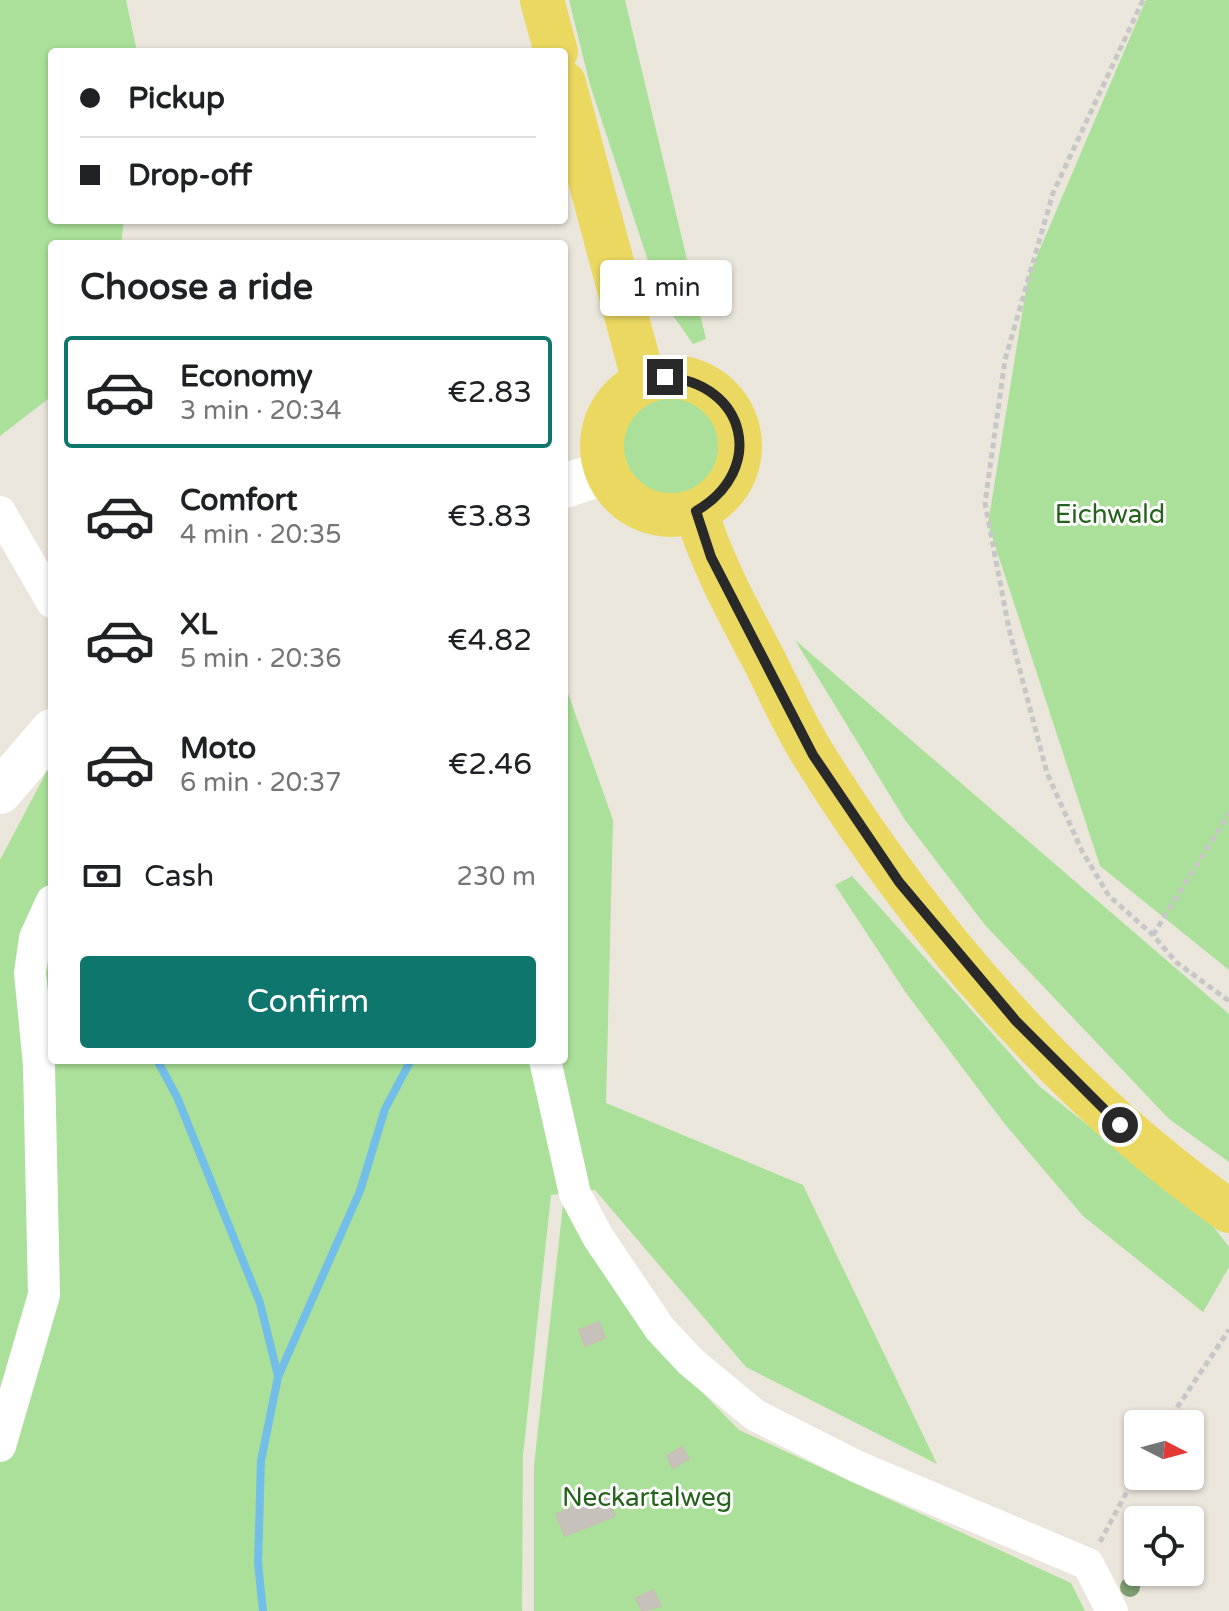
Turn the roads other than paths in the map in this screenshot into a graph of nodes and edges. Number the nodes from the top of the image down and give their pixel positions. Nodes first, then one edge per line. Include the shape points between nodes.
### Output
1 (542, 0) edge
2 (555, 48) edge
3 (568, 98) edge
4 (644, 382) junction
5 (607, 472) junction
6 (568, 485) edge
7 (696, 511) junction
8 (0, 512) edge
9 (48, 595) edge
10 (48, 736) edge
11 (0, 792) edge
12 (48, 910) edge
13 (546, 1064) edge
14 (1229, 1211) edge
15 (0, 1446) edge
16 (1112, 1611) edge

1 - 2 main road
3 - 4 main road
4 - 5 main road via 607,420 602,455
4 - 7 main road via 665,377 707,387 735,420 739,453 729,484
5 - 6 street
5 - 7 main road via 616,488 643,510 660,515
7 - 14 main road via 711,557 813,755 899,882 1016,1021 1099,1106
8 - 9 street
10 - 11 street
12 - 15 street via 35,938 30,973 39,1065 44,1295
13 - 16 street via 575,1194 660,1329 691,1362 768,1422 858,1467 1088,1564

